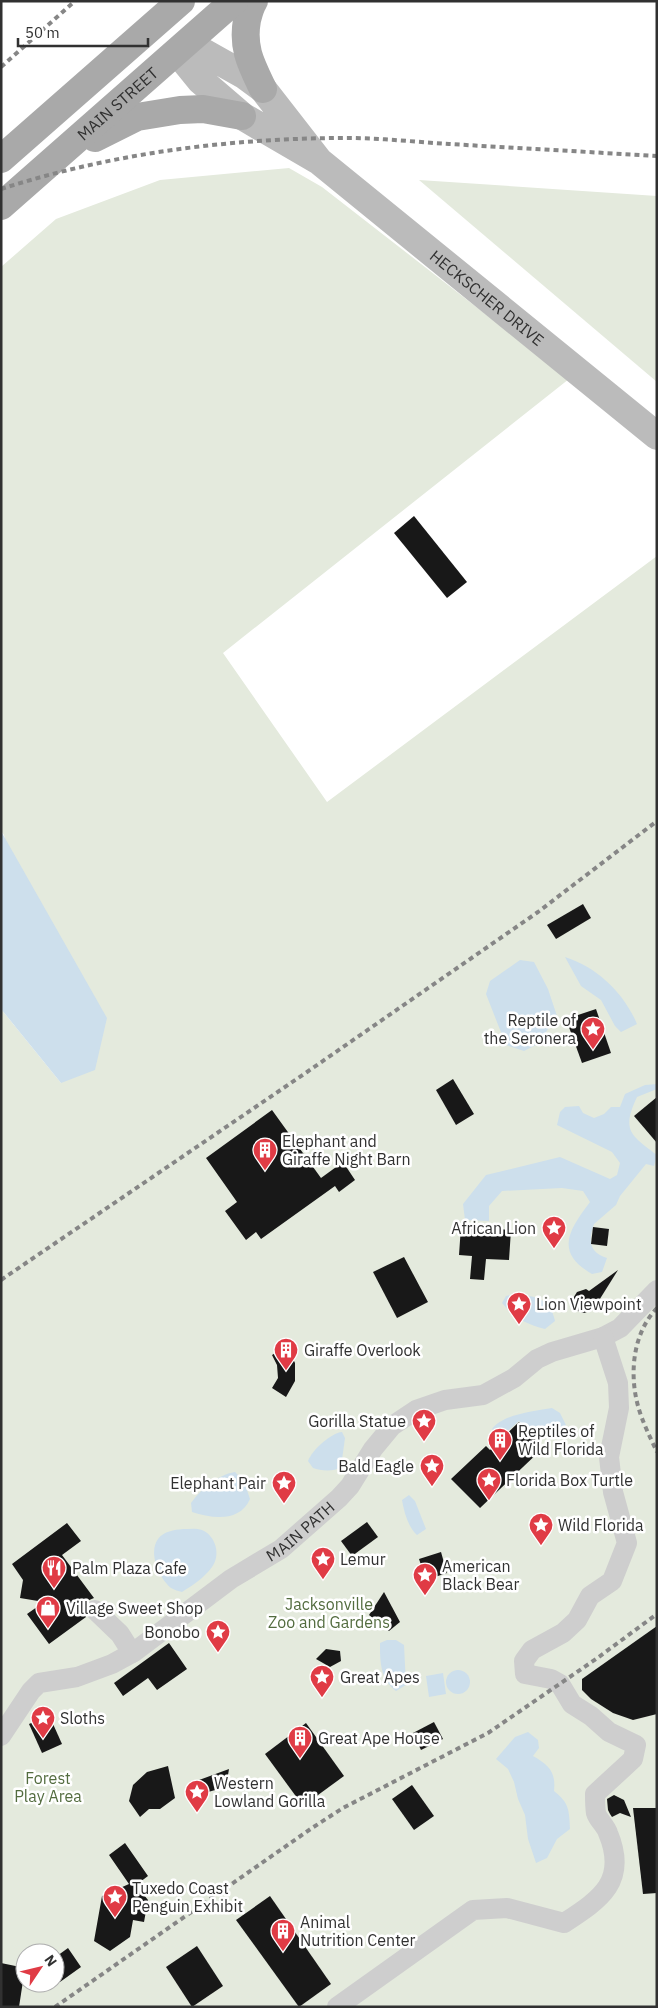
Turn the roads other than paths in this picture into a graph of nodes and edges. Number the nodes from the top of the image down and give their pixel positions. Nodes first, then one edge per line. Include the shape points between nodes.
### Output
1 (181, 1) edge
2 (188, 1) edge
3 (234, 1) edge
4 (254, 1) edge
5 (181, 49) junction
6 (114, 60) junction
7 (263, 89) junction
8 (242, 116) junction
9 (1, 159) edge
10 (319, 161) junction
11 (50, 163) junction
12 (1, 206) edge
13 (657, 436) edge
14 (657, 1290) edge
15 (603, 1337) junction
16 (95, 1610) dead end
17 (132, 1653) junction
18 (1, 1736) edge
19 (337, 2007) edge

1 - 6 main road
2 - 5 main road
3 - 5 main road, MAIN STREET
4 - 7 main road via 250,6 245,44
5 - 6 main road via 144,50
5 - 7 main road, HECKSCHER DRIVE via 204,52
5 - 8 main road, HECKSCHER DRIVE via 187,64 200,80
5 - 11 main road, MAIN STREET
6 - 9 main road
7 - 10 main road, HECKSCHER DRIVE
8 - 10 main road, HECKSCHER DRIVE
8 - 11 main road via 203,109 137,117
10 - 13 main road, HECKSCHER DRIVE
11 - 12 main road, MAIN STREET
14 - 15 street, MAIN PATH via 620,1328
15 - 17 street, MAIN PATH via 537,1359 514,1378 483,1395 444,1400 416,1410 392,1426 350,1486 281,1549 231,1579
15 - 19 street via 618,1383 619,1408 609,1457 612,1492 627,1543 612,1580 590,1596 577,1620 563,1633 532,1650 524,1661 524,1674 560,1684 572,1704 609,1732 636,1745 633,1759 595,1794 596,1814 608,1832 615,1854 613,1881 591,1906 564,1923 507,1908 473,1910
16 - 17 street via 120,1634
17 - 18 street, MAIN PATH via 77,1677 39,1683

